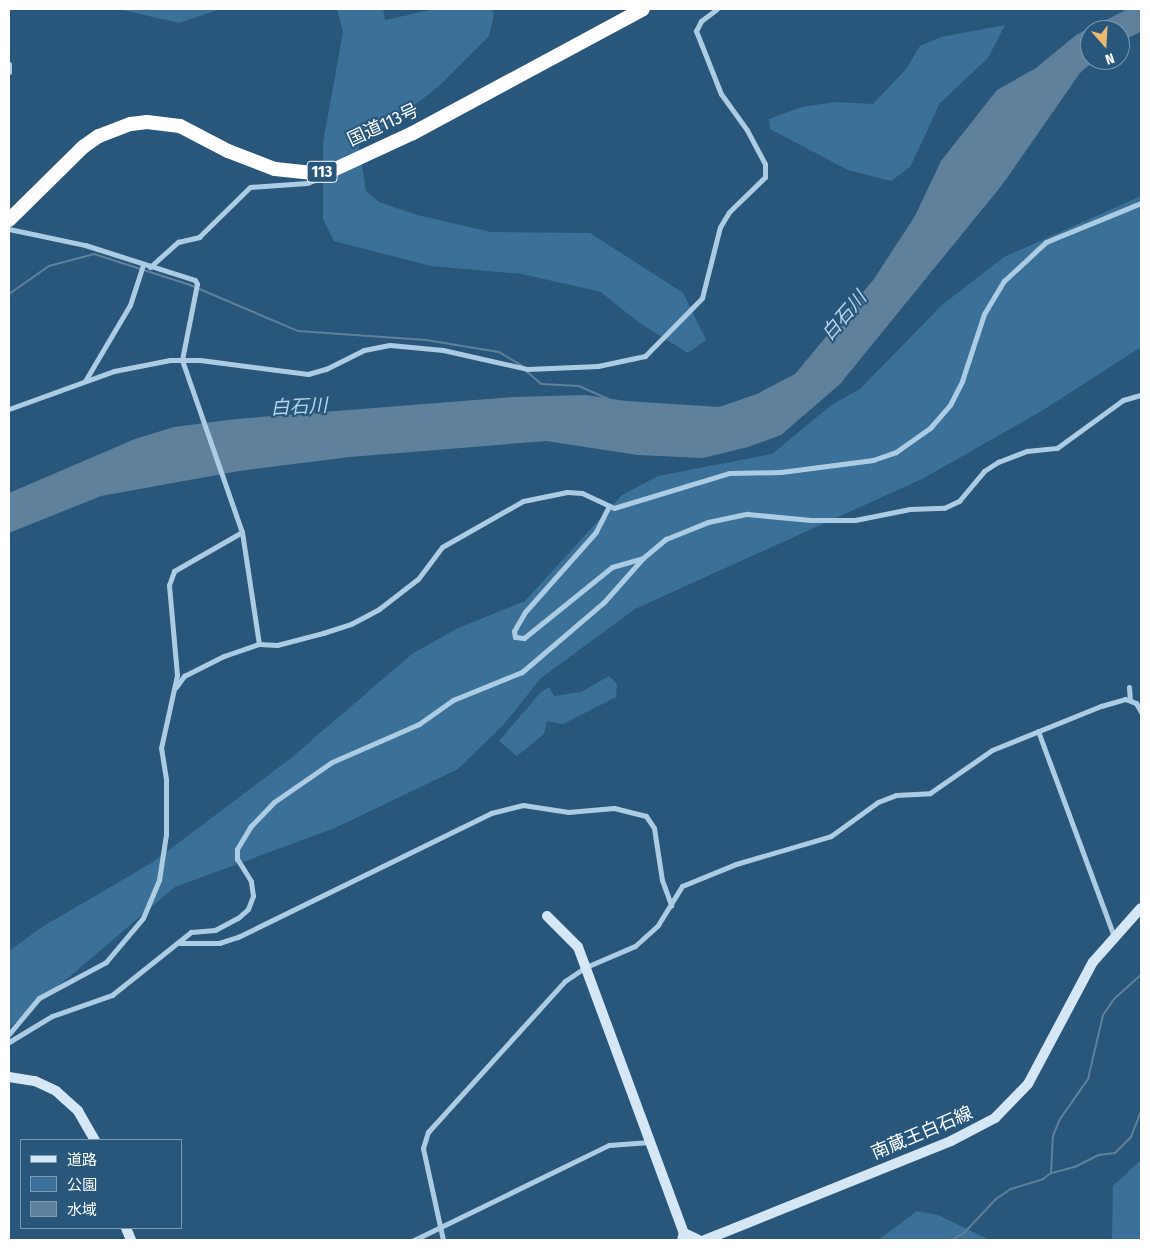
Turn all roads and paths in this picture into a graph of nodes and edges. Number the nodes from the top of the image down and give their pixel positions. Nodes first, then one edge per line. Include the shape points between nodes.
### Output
1 (642, 9) edge
2 (717, 9) edge
3 (9, 64) edge
4 (9, 72) edge
5 (331, 170) junction
6 (1141, 203) edge
7 (9, 220) edge
8 (9, 229) edge
9 (150, 267) junction
10 (142, 269) junction
11 (182, 360) junction
12 (85, 381) junction
13 (1141, 395) edge
14 (9, 409) edge
15 (609, 506) junction
16 (242, 532) junction
17 (644, 558) junction
18 (259, 644) junction
19 (176, 687) junction
20 (1129, 687) dead end
21 (1130, 700) junction
22 (1141, 712) edge
23 (1038, 731) junction
24 (670, 905) junction
25 (1141, 908) edge
26 (547, 916) dead end
27 (1114, 937) junction
28 (177, 942) junction
29 (586, 967) junction
30 (9, 1034) edge
31 (9, 1042) edge
32 (9, 1077) edge
33 (94, 1139) edge
34 (650, 1142) junction
35 (441, 1227) junction
36 (683, 1237) edge
37 (414, 1240) edge
38 (443, 1240) edge
39 (698, 1240) edge
40 (705, 1240) edge

1 - 5 highway, 国道113号 / 113 via 413,133
2 - 11 street via 701,21 696,32 721,94 747,130 766,169 762,182 729,212 720,227 702,298 645,356 598,366 527,369 442,350 390,345 364,350 308,374
3 - 4 street
5 - 7 highway, 国道113号 / 113 via 313,173 275,169 228,151 180,126 148,122 130,124 99,136 83,147
5 - 9 street via 326,176 308,183 250,187 199,237 178,242
6 - 15 street via 1046,242 1004,281 984,314 962,381 950,405 930,428 896,452 873,460 781,472 729,473 620,506
8 - 10 street via 85,245
9 - 10 street
9 - 11 street via 183,274 197,284
10 - 12 street via 130,305
11 - 12 street via 133,367
11 - 16 street
12 - 14 street
13 - 17 street via 1122,400 1057,448 1027,451 998,462 984,471 959,501 944,508 910,509 856,520 811,520 764,513 740,515 687,529 666,539
15 - 17 street via 596,532 526,612 517,626 515,637 524,638 608,570
15 - 18 street via 582,493 567,492 523,501 483,527 442,547 418,579 379,609 350,624 300,640
16 - 18 street
16 - 19 street via 174,571 170,585
17 - 28 street via 604,602 522,672 453,700 418,724 332,762 274,802 246,832 236,852 238,863 252,887 248,909 223,927 196,930
18 - 19 street via 184,676
19 - 30 street via 161,748 166,806 162,866 143,918 106,962 39,998
20 - 21 street
21 - 22 street
21 - 23 street via 1121,699
23 - 24 street via 983,755 930,792 896,795 878,802 831,836 697,878 679,890
23 - 27 street
24 - 28 street via 662,880 654,828 646,816 614,808 568,812 523,805 491,813 238,937 219,943
24 - 29 street via 658,925 635,946
25 - 27 main road, 南蔵王白石線
26 - 29 main road via 578,947
27 - 40 main road, 南蔵王白石線 via 1077,987 1028,1084 995,1118 951,1141
28 - 31 street via 112,996 52,1016
29 - 34 main road
29 - 35 street via 565,982 428,1132 423,1148
32 - 33 main road via 35,1082 56,1091 78,1110
34 - 35 street via 609,1145
34 - 36 main road
35 - 37 street
35 - 38 street
36 - 39 main road

